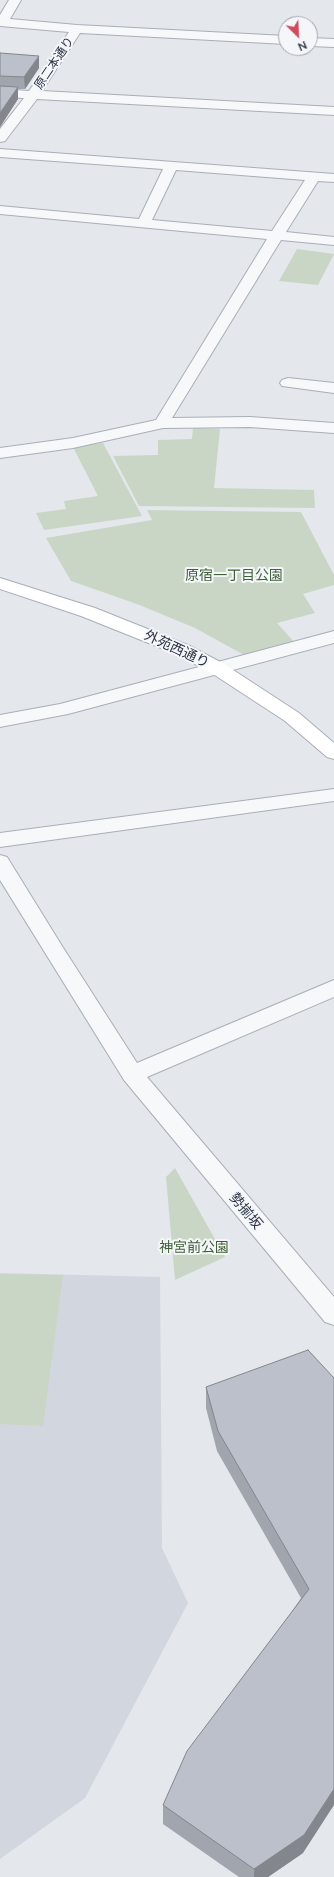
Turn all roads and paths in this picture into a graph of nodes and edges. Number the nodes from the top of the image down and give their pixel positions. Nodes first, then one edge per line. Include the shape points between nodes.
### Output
1 (15, 0) edge
2 (1, 22) edge
3 (77, 29) junction
4 (278, 40) edge
5 (318, 42) edge
6 (334, 43) edge
7 (0, 93) edge
8 (33, 95) junction
9 (334, 111) edge
10 (0, 138) edge
11 (0, 153) edge
12 (171, 166) junction
13 (314, 176) junction
14 (334, 178) edge
15 (0, 210) edge
16 (144, 223) junction
17 (276, 236) junction
18 (334, 241) edge
19 (288, 383) dead end
20 (334, 387) edge
21 (163, 422) junction
22 (334, 428) edge
23 (0, 453) edge
24 (0, 583) edge
25 (334, 637) edge
26 (217, 668) junction
27 (0, 721) edge
28 (334, 753) edge
29 (334, 796) edge
30 (0, 840) edge
31 (0, 862) edge
32 (334, 988) edge
33 (132, 1074) junction
34 (334, 1315) edge

1 - 2 street, 原二本通り
2 - 3 street, 原二本通り
3 - 4 street
3 - 8 street, 原二本通り
5 - 6 street
7 - 8 street
8 - 9 street
8 - 10 street, 原二本通り
11 - 12 street
12 - 13 street
12 - 16 street
13 - 14 street
13 - 17 street
15 - 16 street
16 - 17 street
17 - 18 street
17 - 21 street
19 - 20 street
21 - 22 street via 250,422
21 - 23 street via 73,443
24 - 26 main road, 外苑西通り via 115,622 183,650
25 - 26 street
26 - 27 street via 61,710
26 - 28 main road, 外苑西通り via 292,717
29 - 30 street
31 - 33 street, 勢揃坂
32 - 33 street
33 - 34 street, 勢揃坂

